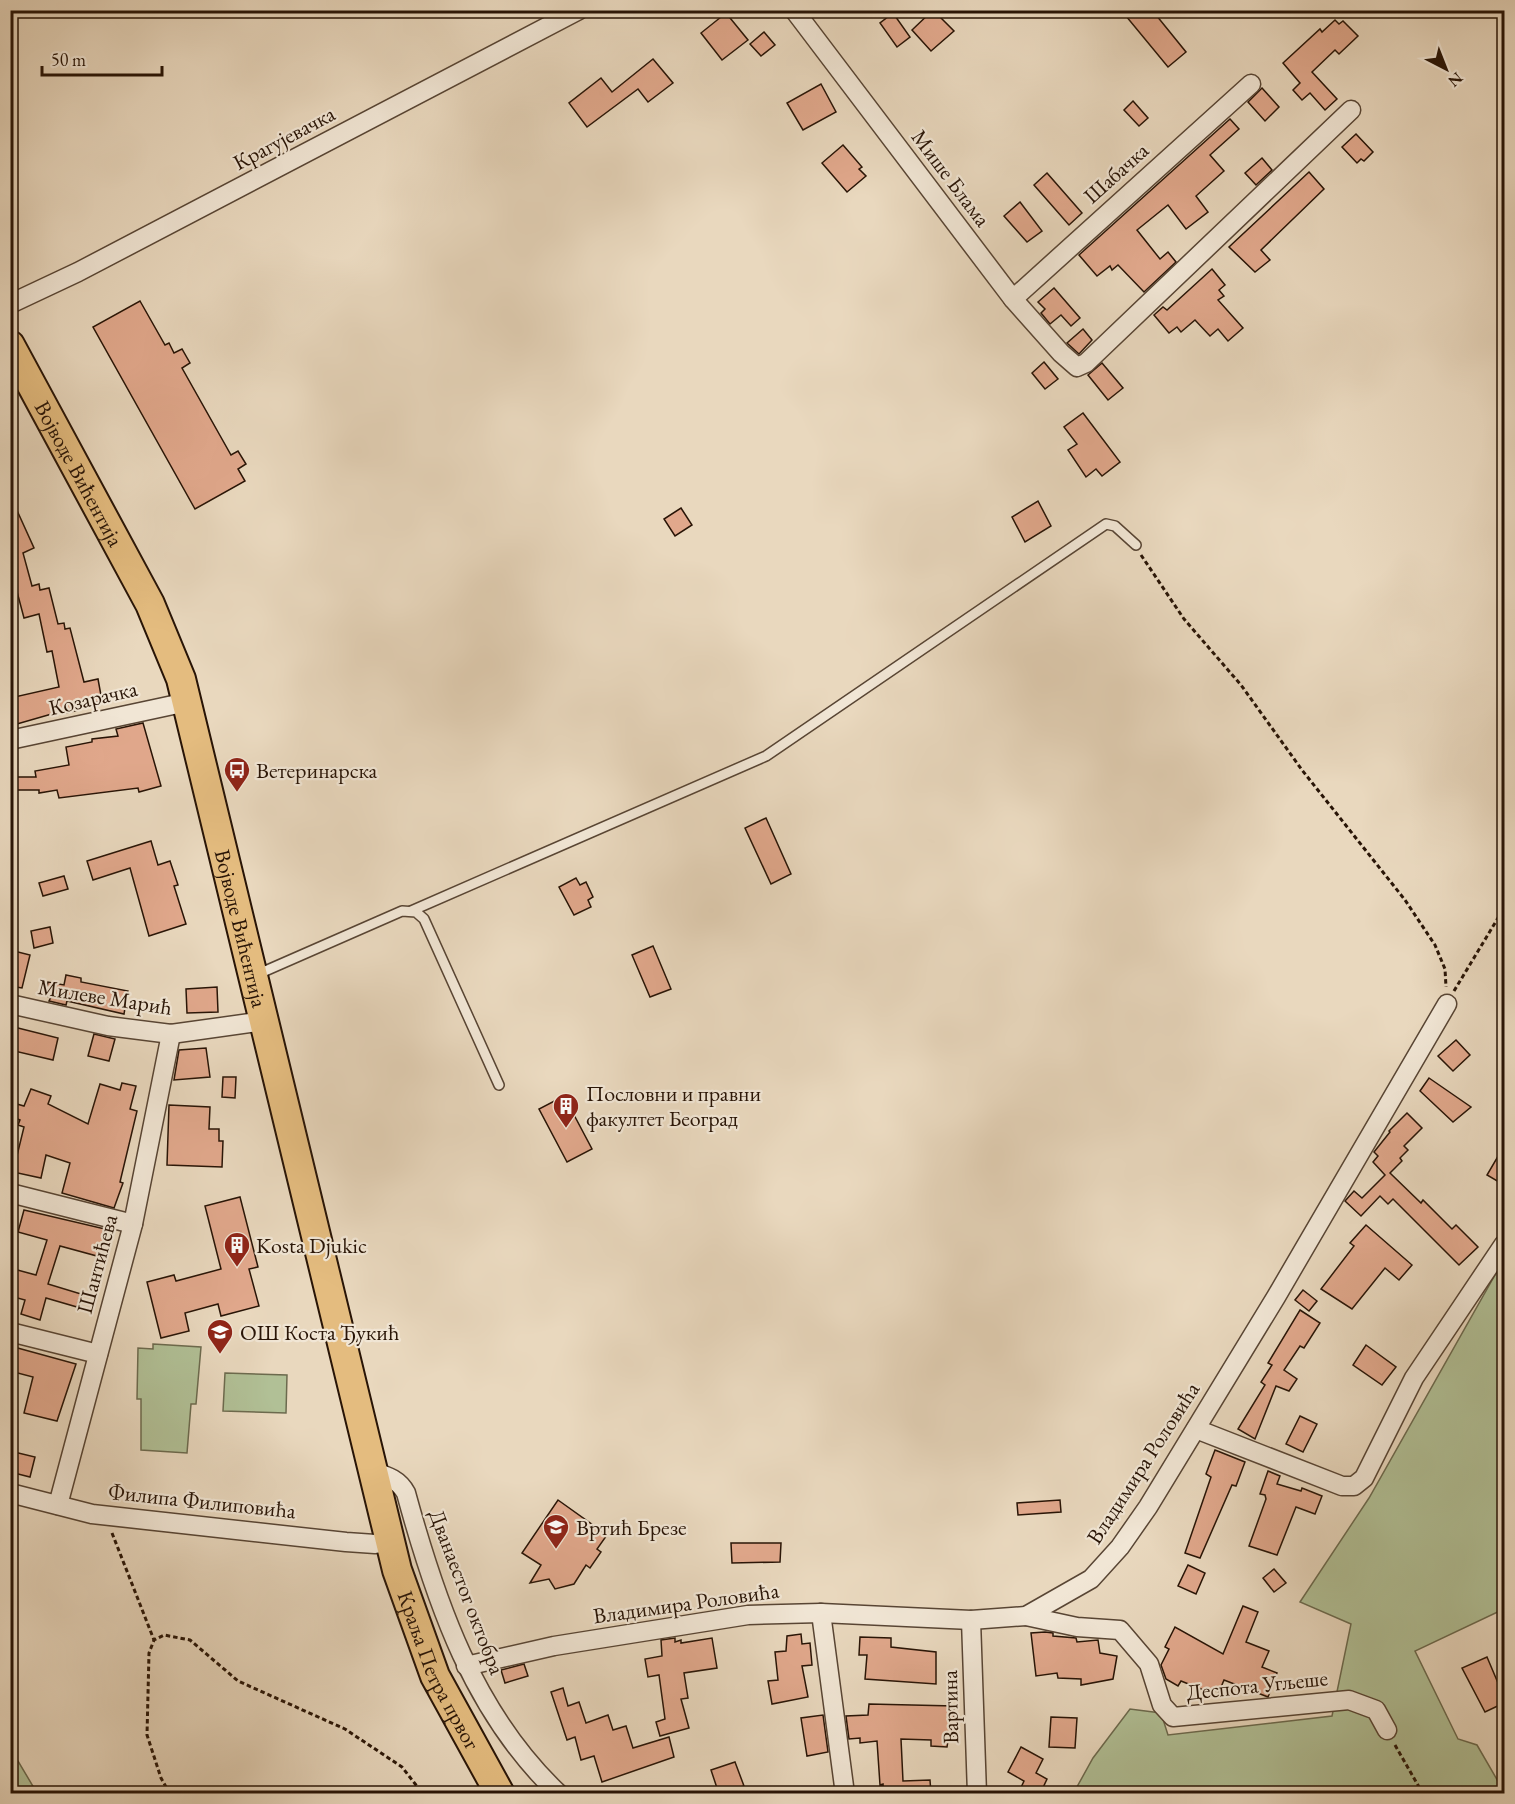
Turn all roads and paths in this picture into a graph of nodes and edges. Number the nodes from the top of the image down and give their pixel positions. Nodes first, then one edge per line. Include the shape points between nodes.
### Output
1 (579, 10) edge
2 (794, 10) edge
3 (1251, 84) dead end
4 (1351, 110) dead end
5 (1013, 299) junction
6 (10, 304) edge
7 (10, 345) edge
8 (1136, 545) joint
9 (187, 702) junction
10 (10, 740) edge
11 (1504, 908) edge
12 (411, 910) junction
13 (254, 976) junction
14 (10, 1004) edge
15 (1447, 1004) junction
16 (264, 1021) junction
17 (171, 1034) junction
18 (500, 1085) dead end
19 (10, 1193) edge
20 (133, 1224) junction
21 (1504, 1244) edge
22 (10, 1332) edge
23 (98, 1354) junction
24 (1196, 1429) junction
25 (374, 1472) junction
26 (10, 1494) edge
27 (58, 1505) junction
28 (104, 1515) junction
29 (390, 1541) junction
30 (821, 1612) junction
31 (1026, 1616) junction
32 (970, 1620) junction
33 (154, 1640) junction
34 (466, 1666) junction
35 (1387, 1730) joint
36 (170, 1794) edge
37 (423, 1794) edge
38 (500, 1794) edge
39 (559, 1794) edge
40 (844, 1794) edge
41 (977, 1794) edge
42 (1423, 1794) edge

1 - 6 street, Крагујевачка via 89,267
2 - 5 street, Мише Блама
3 - 5 street, Шабачка
4 - 5 street, Мише Блама via 1086,363 1077,367 1061,353
7 - 9 main road, Војводе Вићентија via 150,604
8 - 12 lane via 1115,526 1106,524 766,756
8 - 15 path via 1184,619 1241,686 1405,900 1435,945 1445,969
9 - 10 street, Козарачка
9 - 13 main road, Војводе Вићентија
11 - 15 path
12 - 13 lane
12 - 18 lane via 424,919
13 - 16 main road, Војводе Вићентија
14 - 17 street, Милеве Марић via 108,1026
15 - 24 street, Владимира Роловића
16 - 17 street, Милеве Марић
16 - 25 main road, Војводе Вићентија
17 - 20 street, Шантићева
19 - 20 street
20 - 23 street, Шантићева
21 - 24 street via 1414,1378 1364,1478 1354,1486 1342,1486
22 - 23 street
23 - 27 street, Шантићева
24 - 31 street, Владимира Роловића via 1120,1548 1091,1579
25 - 29 main road, Војводе Вићентија
25 - 34 street, Дванаестог октобра via 397,1481 406,1493 425,1563
26 - 27 street, Филипа Филиповића
27 - 28 street, Филипа Филиповића
28 - 29 street, Филипа Филиповића via 346,1542
28 - 33 path
29 - 38 main road, Краља Петра првог via 408,1605 435,1676
30 - 32 street, Владимира Роловића
30 - 34 street, Владимира Роловића via 748,1615 554,1646
30 - 40 street
31 - 32 street, Владимира Роловића
31 - 35 street, Деспота Угљеше via 1077,1627 1120,1630 1149,1664 1162,1705 1173,1718 1349,1700 1377,1710
32 - 41 street, Вартина
33 - 36 path via 148,1653 147,1735
33 - 37 path via 164,1635 190,1640 238,1681 345,1729 402,1767
34 - 39 street, Дванаестог октобра via 517,1747
35 - 42 path

